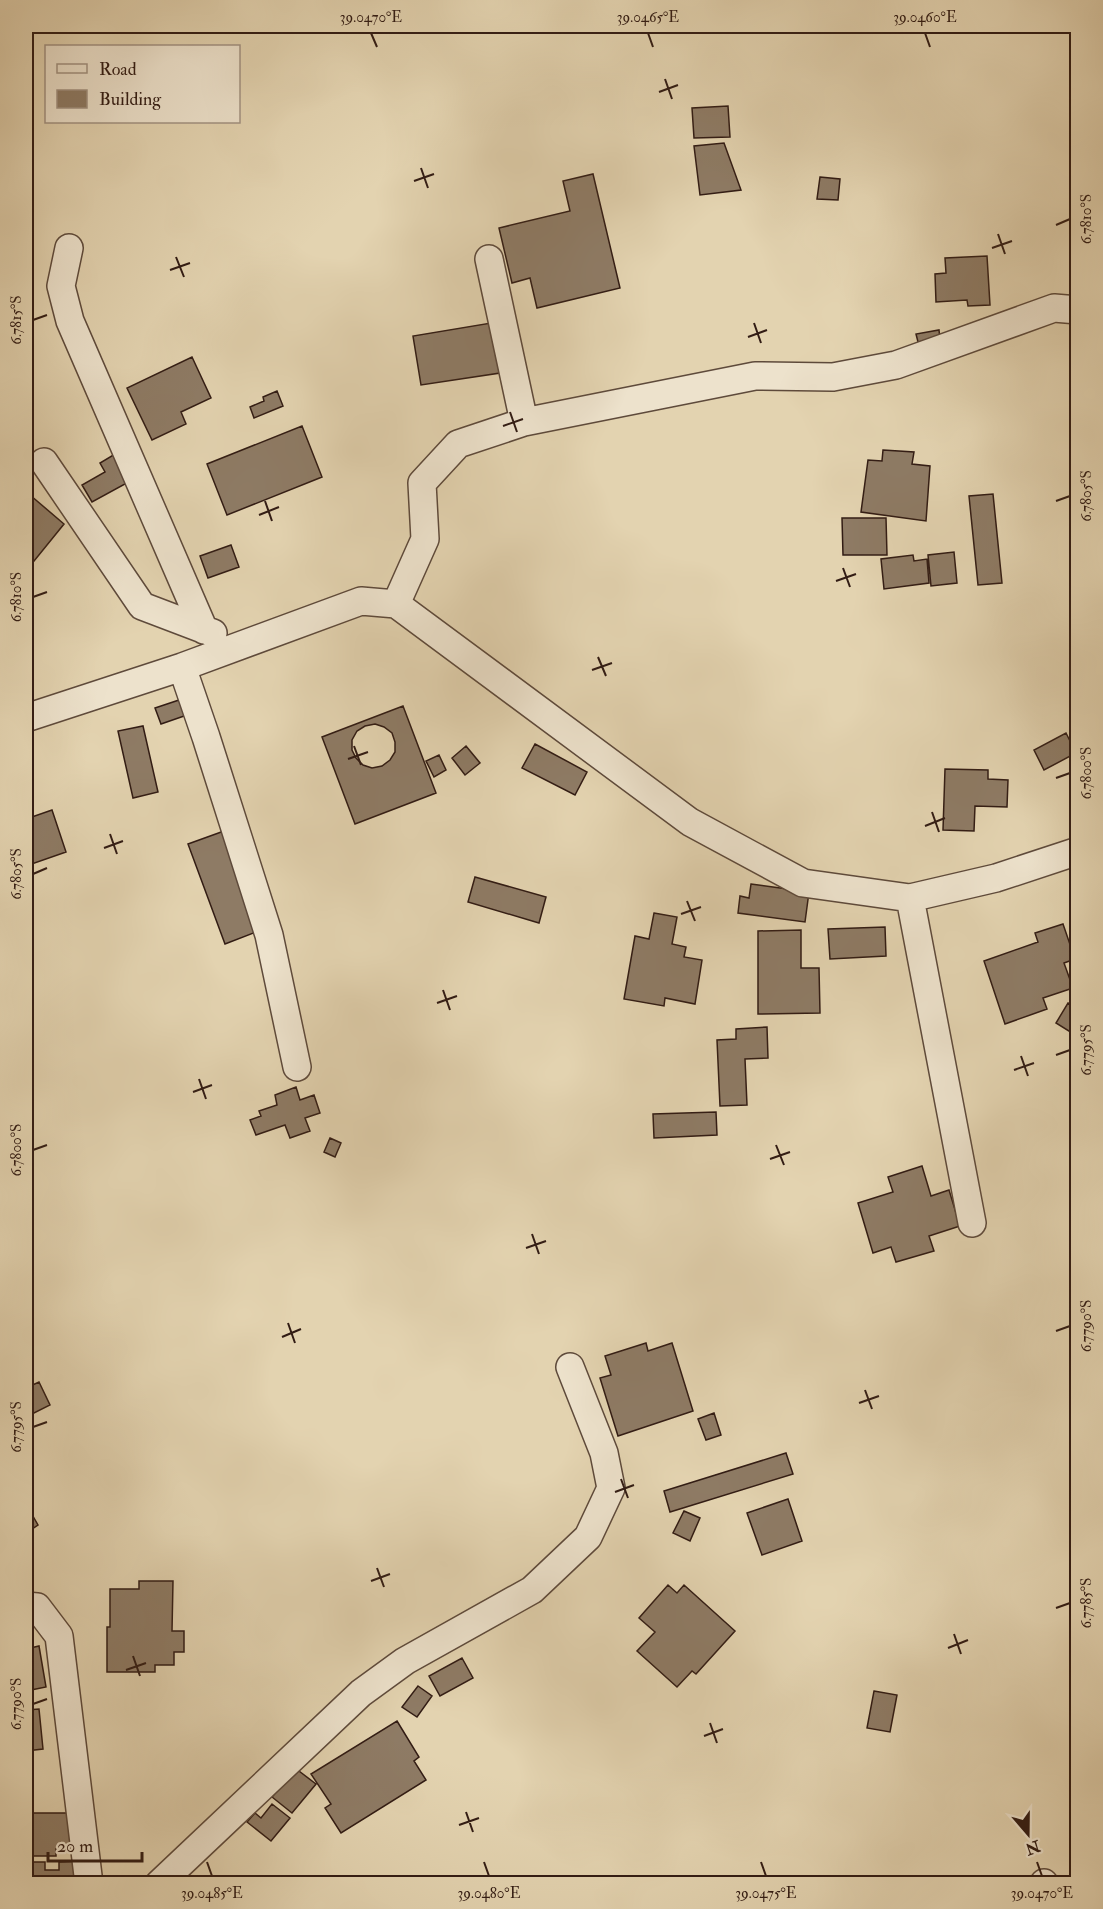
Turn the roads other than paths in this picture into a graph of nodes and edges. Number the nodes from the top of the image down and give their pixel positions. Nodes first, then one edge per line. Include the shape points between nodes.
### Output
1 (69, 248) dead end
2 (489, 259) dead end
3 (1077, 310) edge
4 (524, 423) junction
5 (45, 462) dead end
6 (396, 604) junction
7 (204, 630) junction
8 (245, 644) junction
9 (182, 667) junction
10 (26, 718) edge
11 (1077, 851) edge
12 (910, 898) junction
13 (297, 1066) dead end
14 (972, 1223) dead end
15 (570, 1367) dead end
16 (26, 1606) edge
17 (89, 1884) edge
18 (159, 1884) edge

1 - 7 street via 61,286 70,321
2 - 4 street
3 - 4 street via 1054,308 896,365 833,377 755,376
4 - 6 street via 458,444 422,483 424,539
5 - 7 street via 142,606
6 - 8 street via 361,602
6 - 12 street via 690,822 803,883
7 - 8 street
8 - 9 street
9 - 10 street
9 - 13 street via 269,935
11 - 12 street via 996,878
12 - 14 street
15 - 18 street via 604,1453 611,1488 588,1536 532,1590 405,1661 362,1693
16 - 17 street via 37,1607 59,1636

